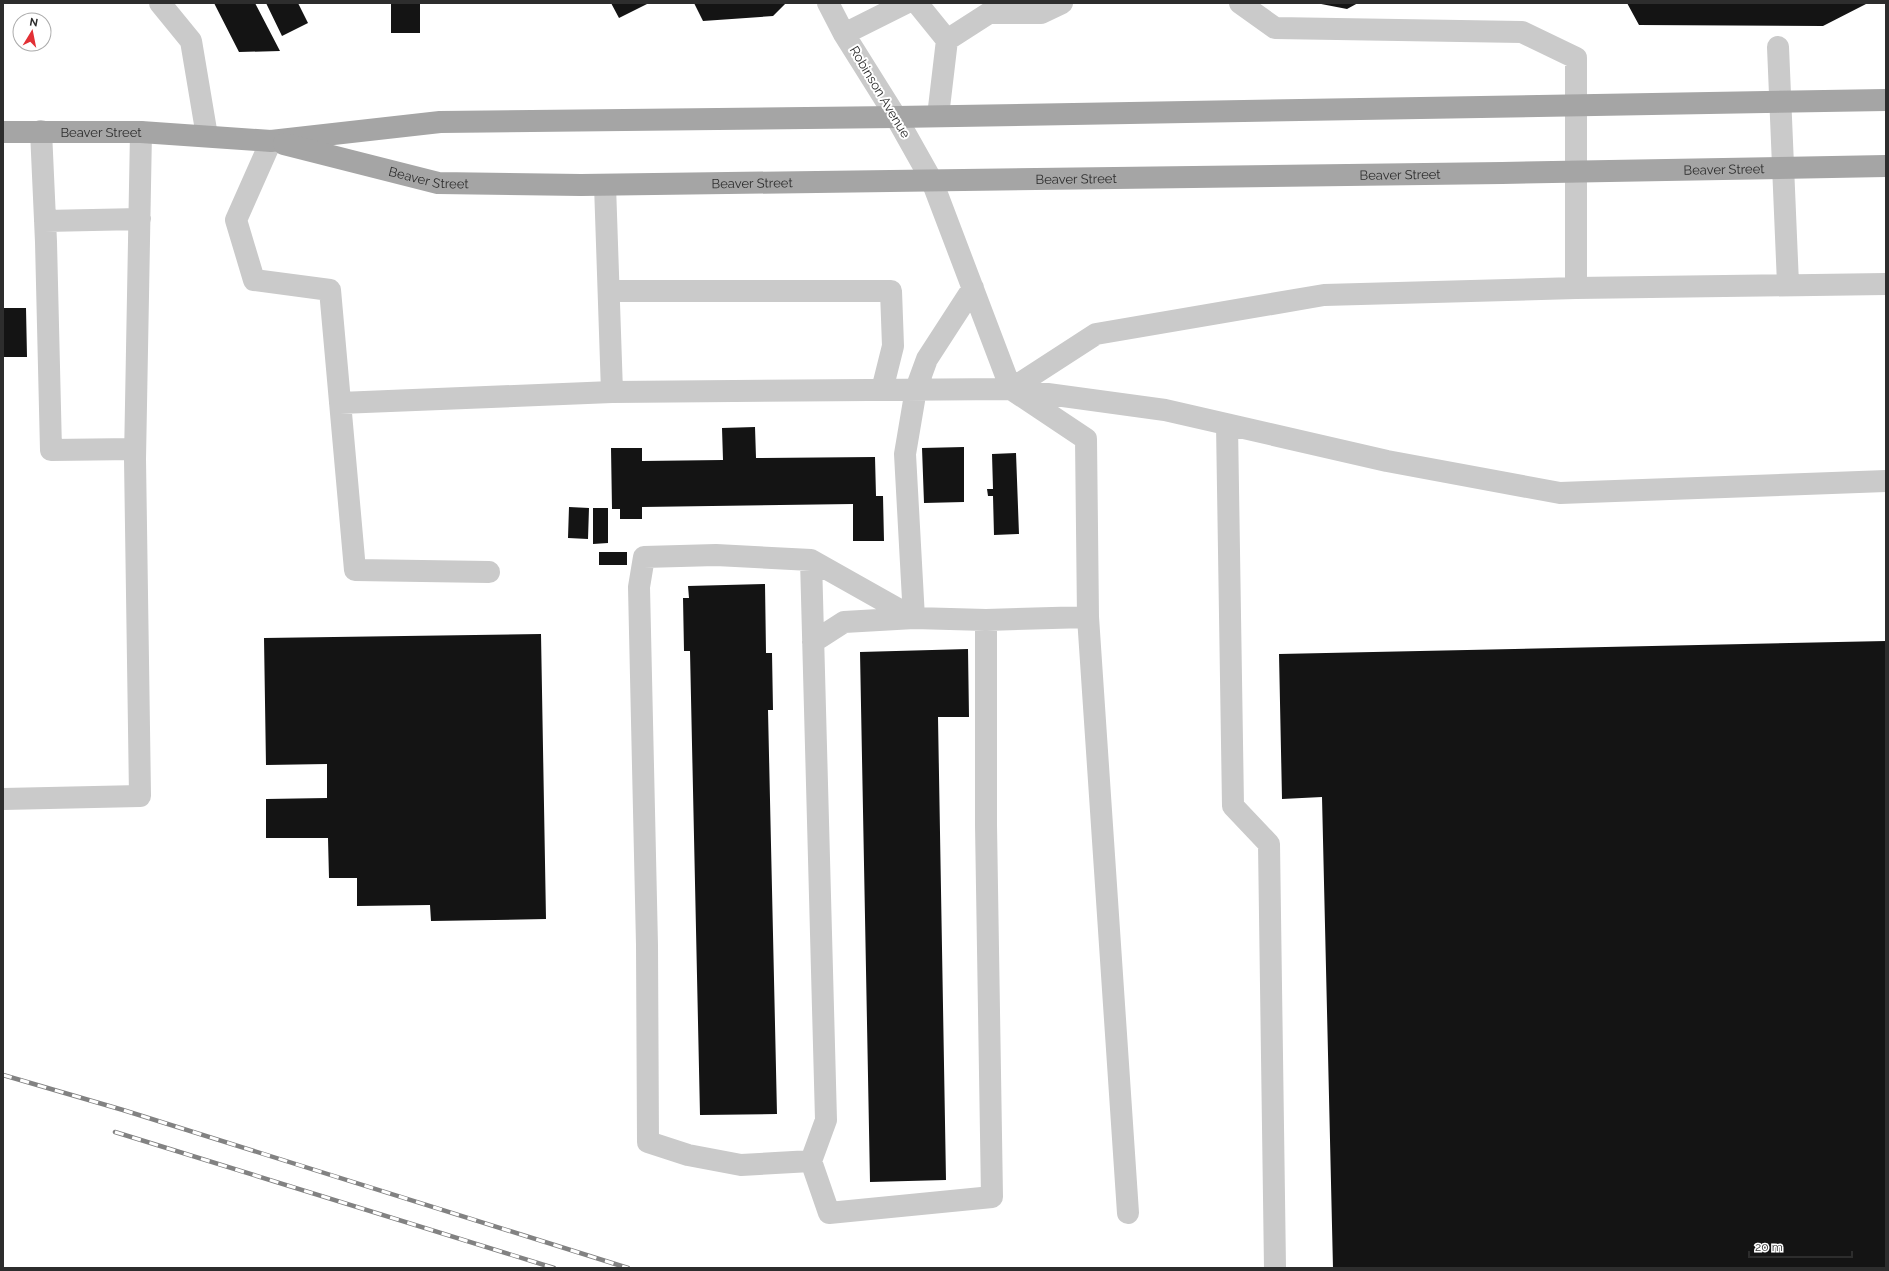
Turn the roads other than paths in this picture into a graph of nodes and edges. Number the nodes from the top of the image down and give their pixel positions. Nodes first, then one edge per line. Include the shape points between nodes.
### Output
1 (160, 3) edge
2 (828, 3) edge
3 (906, 3) edge
4 (917, 3) edge
5 (1062, 3) edge
6 (1240, 3) edge
7 (844, 34) junction
8 (947, 40) junction
9 (1778, 47) dead end
10 (1886, 100) edge
11 (938, 116) junction
12 (896, 117) junction
13 (41, 131) junction
14 (3, 132) edge
15 (141, 132) junction
16 (207, 136) junction
17 (271, 141) junction
18 (1886, 166) edge
19 (932, 181) junction
20 (606, 185) junction
21 (140, 220) junction
22 (45, 221) junction
23 (1788, 284) junction
24 (1886, 284) edge
25 (973, 288) junction
26 (1576, 288) junction
27 (609, 291) junction
28 (916, 389) junction
29 (1011, 389) junction
30 (882, 390) junction
31 (612, 392) junction
32 (340, 403) junction
33 (1227, 424) junction
34 (135, 449) junction
35 (1886, 481) edge
36 (811, 560) junction
37 (490, 572) dead end
38 (1088, 617) junction
39 (914, 618) junction
40 (986, 620) junction
41 (813, 642) junction
42 (3, 799) edge
43 (811, 1161) junction
44 (1128, 1213) dead end
45 (1275, 1268) edge

1 - 16 street via 191,41
2 - 7 street, Robinson Avenue
3 - 7 street
4 - 8 street
5 - 8 street via 1041,13 989,13
6 - 26 street via 1275,28 1522,32 1576,58
7 - 12 street, Robinson Avenue
8 - 11 street
9 - 23 street
10 - 11 main road, Beaver Street
11 - 12 main road, Beaver Street
12 - 17 main road, Beaver Street via 440,122
12 - 19 street, Robinson Avenue
13 - 14 main road, Beaver Street
13 - 15 main road, Beaver Street
13 - 22 street
15 - 16 main road, Beaver Street
15 - 21 street
16 - 17 main road, Beaver Street
17 - 20 main road, Beaver Street via 438,183
17 - 32 street via 236,220 254,280 330,290
18 - 19 main road, Beaver Street
19 - 20 main road, Beaver Street
19 - 25 street, Robinson Avenue
20 - 27 street
21 - 22 street
21 - 34 street
22 - 34 street via 51,450
23 - 24 street
23 - 26 street
25 - 28 street via 927,359
25 - 29 street, Robinson Avenue
26 - 29 street via 1324,294 1096,334
27 - 30 street via 891,290 893,346
27 - 31 street
28 - 29 street
28 - 30 street
28 - 39 street via 905,454
29 - 33 street via 1165,410
29 - 38 street via 1086,439
30 - 31 street
31 - 32 street
32 - 37 street via 355,570
33 - 35 street via 1387,461 1560,493
33 - 45 street via 1233,806 1268,844
34 - 42 street via 140,796
36 - 39 street
36 - 41 street
36 - 43 street via 716,555 644,557 640,587 648,1142 688,1155 741,1165
38 - 40 street
38 - 44 street
39 - 40 street
39 - 41 street via 844,622
40 - 43 street via 986,825 992,1197 829,1213
41 - 43 street via 826,1120

